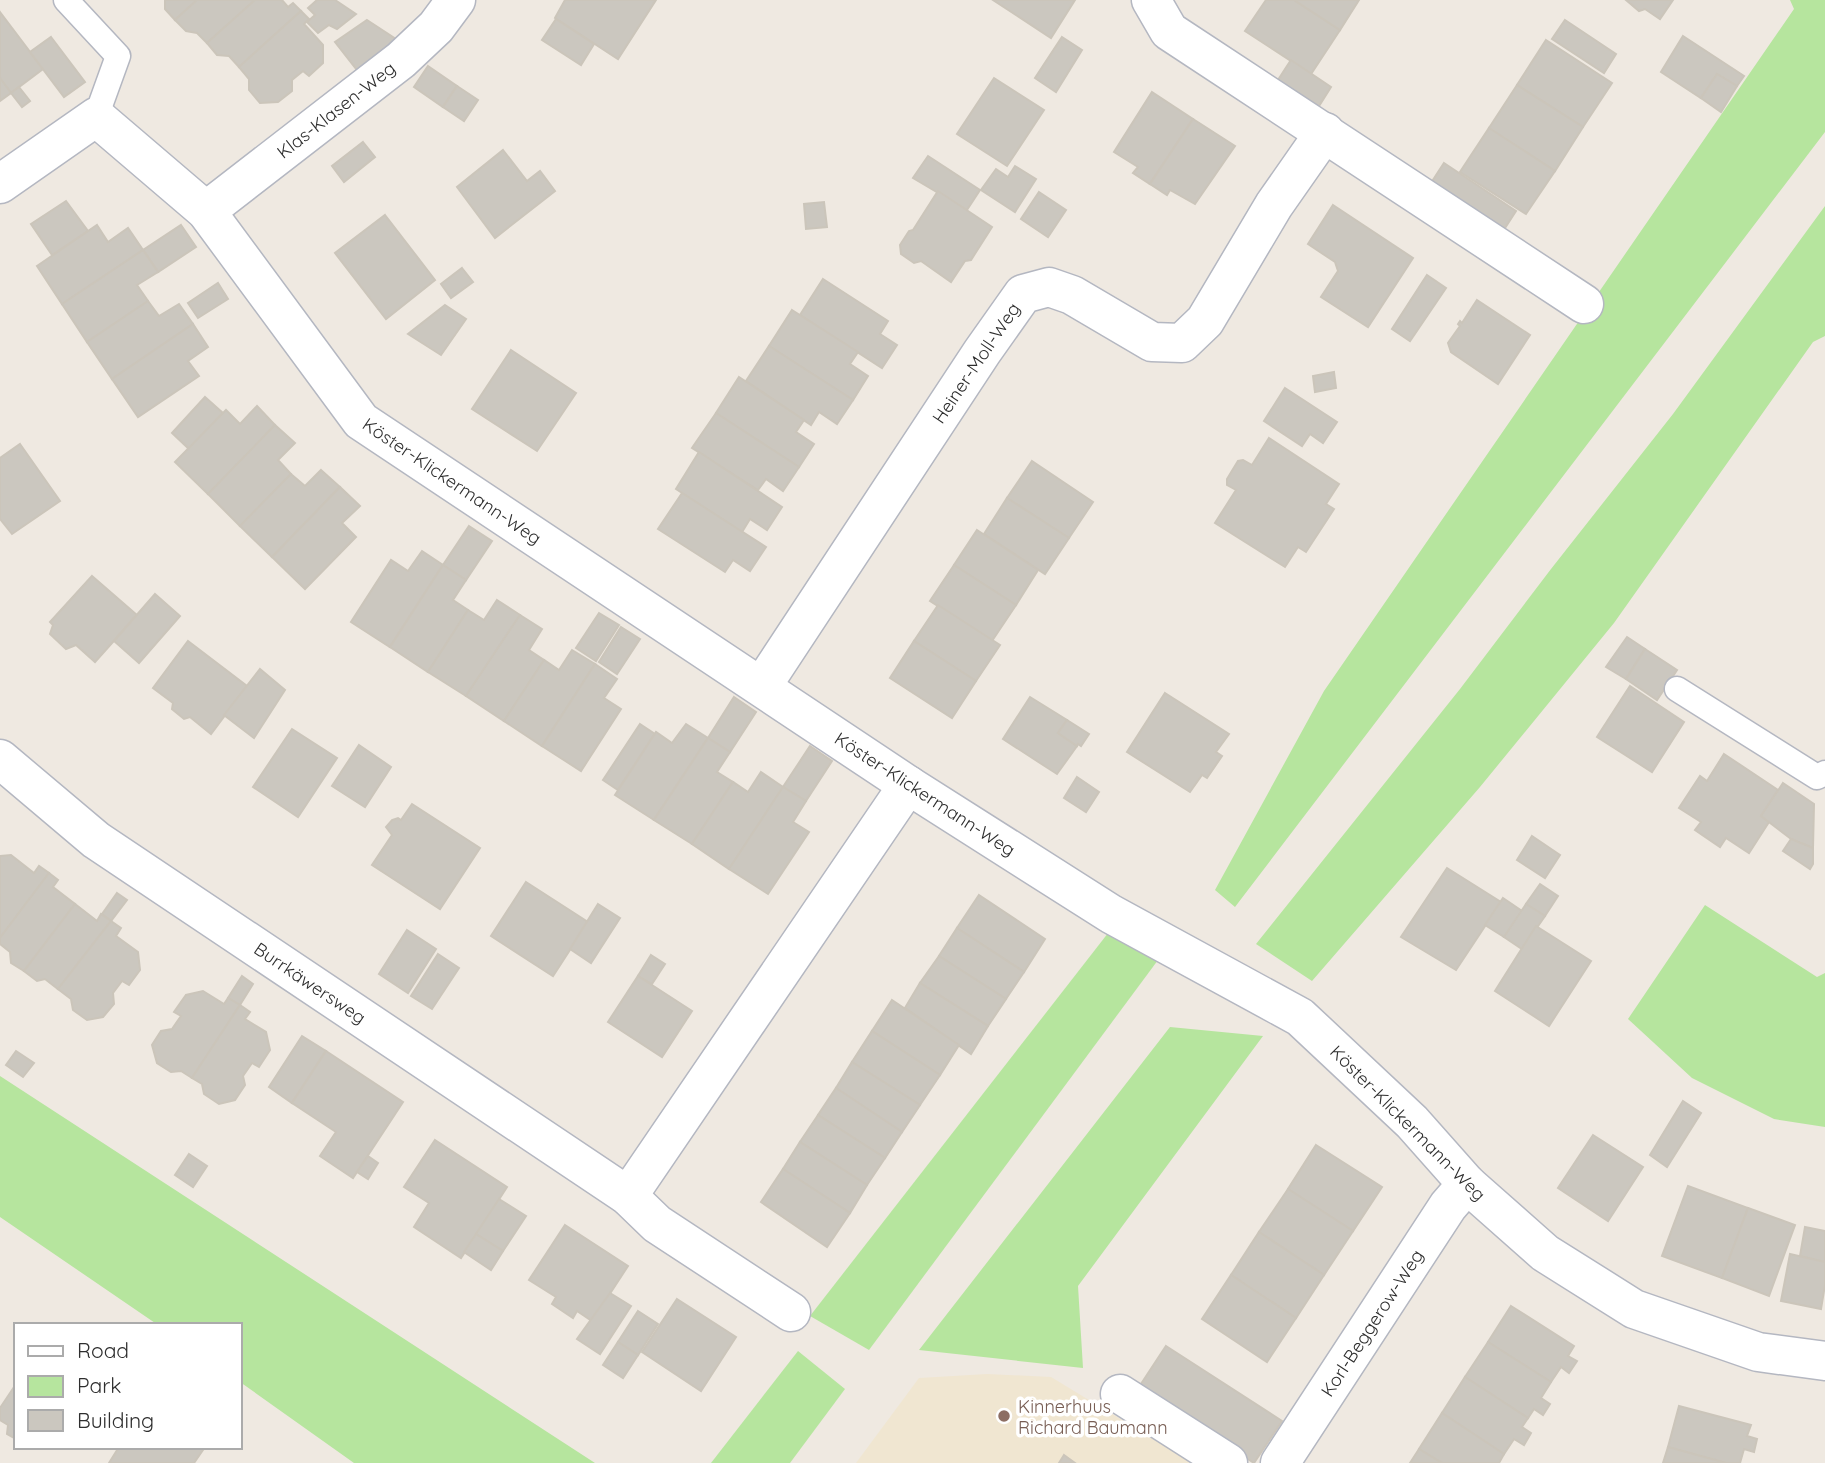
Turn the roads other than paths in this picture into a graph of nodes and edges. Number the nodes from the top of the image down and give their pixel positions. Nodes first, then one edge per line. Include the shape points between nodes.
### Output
1 (66, 0) edge
2 (456, 0) edge
3 (1151, 0) edge
4 (96, 117) junction
5 (1325, 132) junction
6 (0, 184) edge
7 (206, 211) junction
8 (1584, 304) dead end
9 (762, 686) junction
10 (1677, 690) dead end
11 (0, 759) edge
12 (1825, 773) edge
13 (908, 785) junction
14 (1467, 1184) junction
15 (628, 1196) junction
16 (791, 1312) dead end
17 (1825, 1361) edge
18 (1120, 1394) dead end
19 (1228, 1463) edge
20 (1280, 1463) edge

1 - 4 lane via 118,56
2 - 7 street, Klas-Klasen-Weg via 436,27 401,60
3 - 5 street via 1169,31
4 - 6 street
4 - 7 street, Köster-Klickermann-Weg
5 - 8 street
5 - 9 street, Heiner-Moll-Weg via 1274,205 1205,321 1182,343 1152,342 1072,295 1049,287 1023,294
7 - 9 street, Köster-Klickermann-Weg via 361,421
9 - 13 street, Köster-Klickermann-Weg
10 - 12 lane via 1816,777
11 - 15 street, Burrkäwersweg via 96,840
13 - 14 street, Köster-Klickermann-Weg via 1111,914 1300,1017 1412,1122
13 - 15 street
14 - 17 street, Köster-Klickermann-Weg via 1545,1253 1634,1309 1758,1353
14 - 20 street, Korl-Beggerow-Weg via 1448,1206
15 - 16 street, Burrkäwersweg via 657,1224
18 - 19 street

